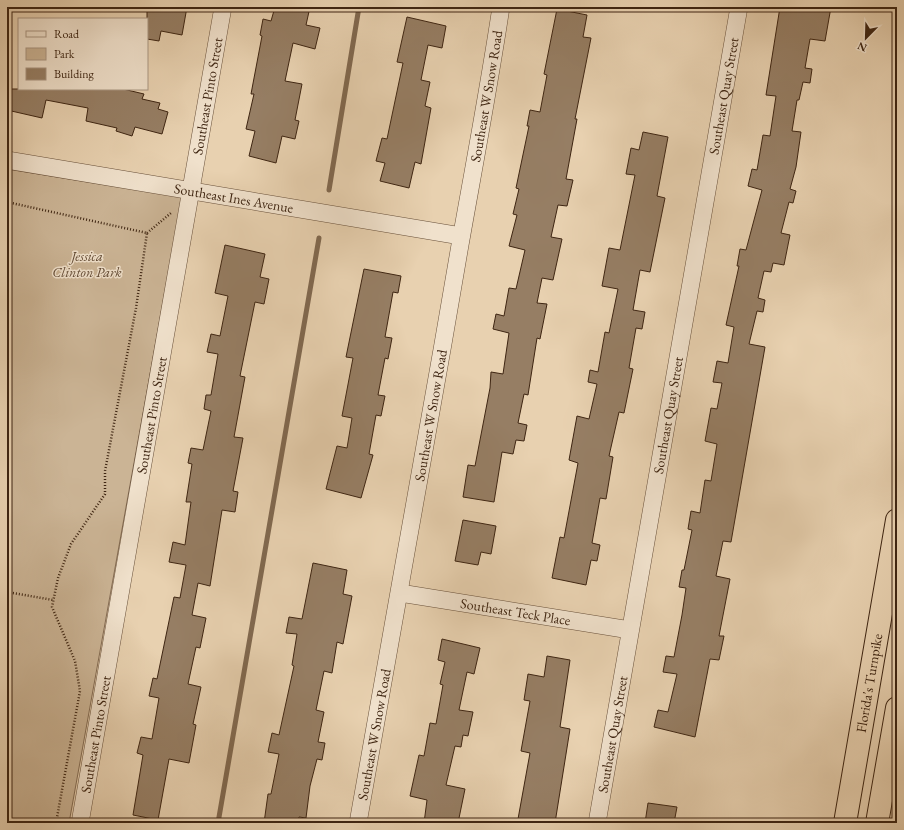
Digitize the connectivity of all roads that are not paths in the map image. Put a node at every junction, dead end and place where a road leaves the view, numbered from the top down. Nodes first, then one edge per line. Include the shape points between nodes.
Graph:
1 (223, 7) edge
2 (501, 7) edge
3 (739, 7) edge
4 (7, 160) edge
5 (191, 190) junction
6 (462, 236) junction
7 (897, 520) edge
8 (400, 593) junction
9 (630, 630) junction
10 (897, 708) edge
11 (80, 823) edge
12 (358, 823) edge
13 (597, 823) edge
14 (844, 823) edge
15 (877, 823) edge

1 - 5 street, Southeast Pinto Street
2 - 6 street, Southeast W Snow Road via 488,96
3 - 9 street, Southeast Quay Street
4 - 5 street, Southeast Ines Avenue
5 - 6 street, Southeast Ines Avenue
5 - 11 street, Southeast Pinto Street
6 - 8 street, Southeast W Snow Road
7 - 14 highway, Florida's Turnpike
8 - 9 street, Southeast Teck Place
8 - 12 street, Southeast W Snow Road
9 - 13 street, Southeast Quay Street
10 - 15 highway

